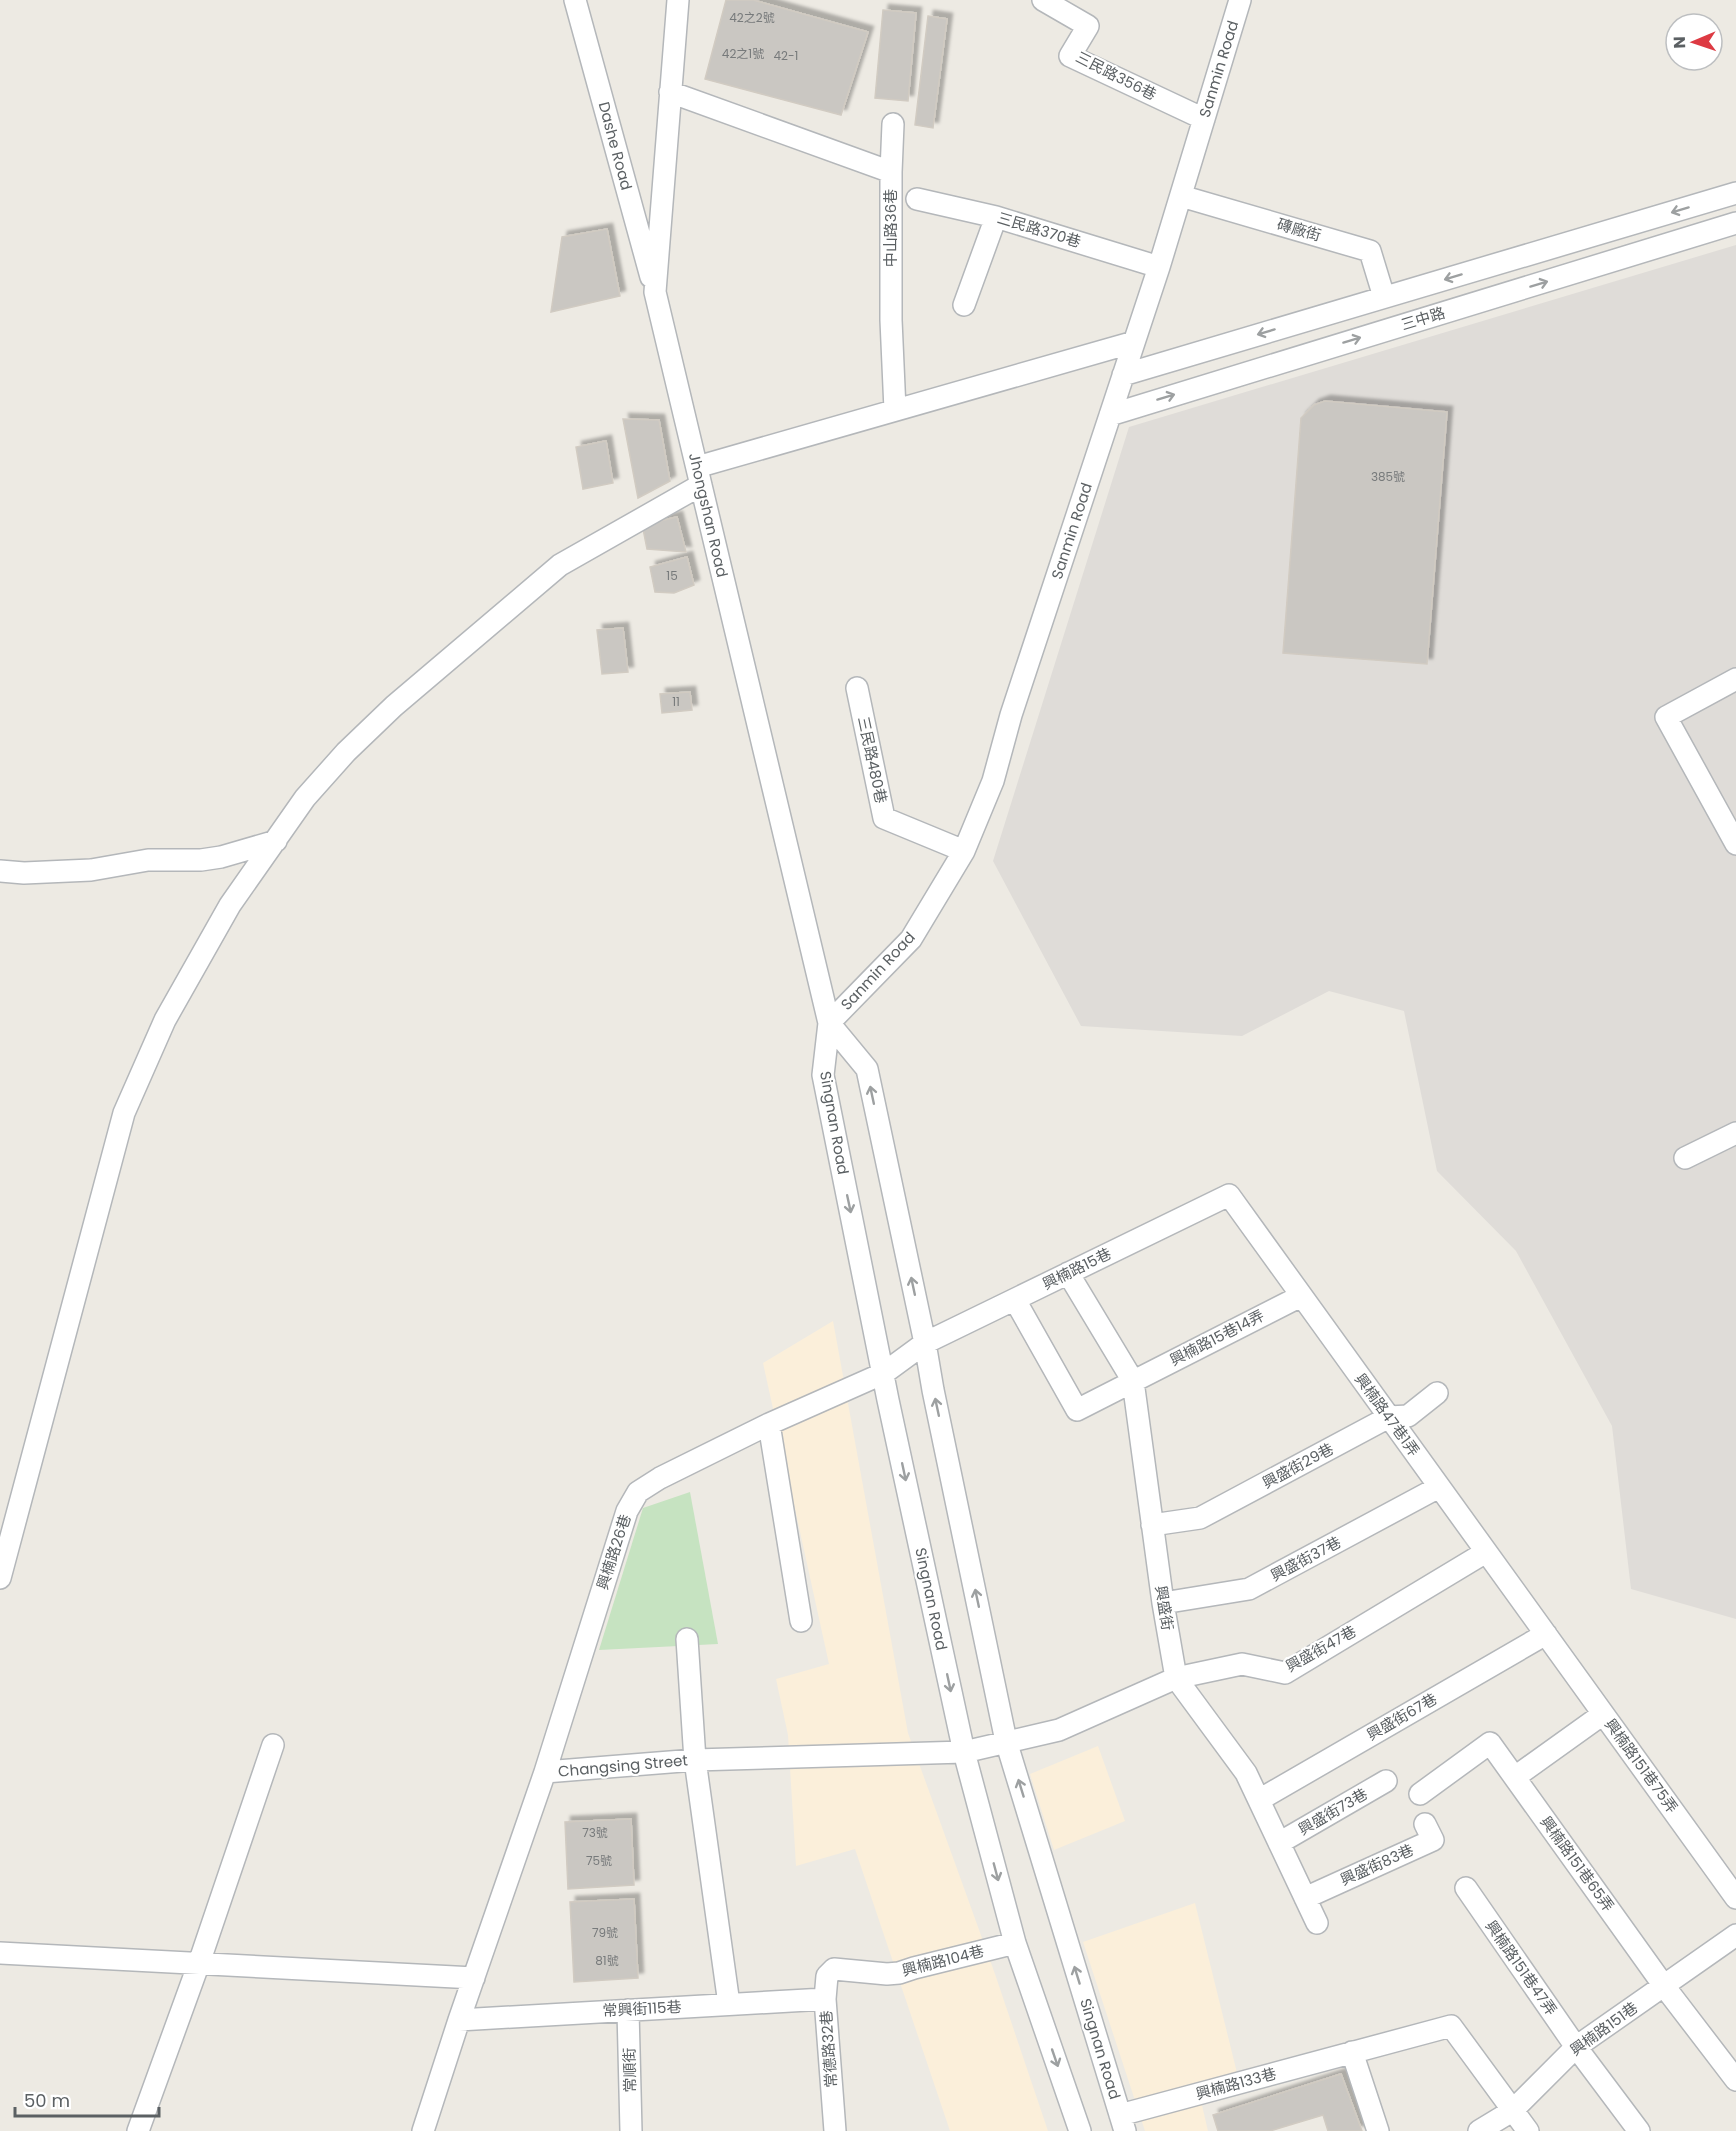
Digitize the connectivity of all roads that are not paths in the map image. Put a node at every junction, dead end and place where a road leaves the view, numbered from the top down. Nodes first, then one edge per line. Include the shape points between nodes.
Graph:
1 (575, 0) edge
2 (678, 0) edge
3 (1043, 0) edge
4 (1240, 0) edge
5 (670, 92) junction
6 (1204, 119) junction
7 (893, 124) dead end
8 (891, 172) junction
9 (1736, 193) edge
10 (1181, 196) junction
11 (917, 199) dead end
12 (996, 217) junction
13 (1736, 223) edge
14 (1159, 267) junction
15 (655, 292) junction
16 (1384, 297) junction
17 (964, 305) dead end
18 (1134, 342) junction
19 (1123, 375) junction
20 (895, 410) junction
21 (1110, 415) junction
22 (699, 476) junction
23 (1736, 679) edge
24 (857, 688) dead end
25 (276, 841) junction
26 (1736, 844) edge
27 (964, 851) junction
28 (0, 871) edge
29 (829, 1023) junction
30 (1736, 1133) edge
31 (1684, 1158) dead end
32 (1228, 1195) joint
33 (1068, 1273) junction
34 (1301, 1296) junction
35 (1015, 1300) junction
36 (925, 1343) junction
37 (884, 1373) junction
38 (1133, 1381) junction
39 (1437, 1393) dead end
40 (1389, 1417) junction
41 (769, 1424) junction
42 (1439, 1487) junction
43 (8, 1516) edge
44 (1152, 1524) junction
45 (1486, 1552) junction
46 (0, 1578) edge
47 (1163, 1603) junction
48 (801, 1621) dead end
49 (1546, 1634) junction
50 (687, 1639) dead end
51 (1176, 1678) junction
52 (1603, 1714) junction
53 (1006, 1741) junction
54 (273, 1745) dead end
55 (964, 1752) junction
56 (695, 1760) junction
57 (545, 1772) junction
58 (1515, 1777) junction
59 (1386, 1780) dead end
60 (1420, 1794) dead end
61 (1258, 1800) junction
62 (1425, 1824) dead end
63 (1279, 1843) junction
64 (1466, 1888) dead end
65 (1305, 1898) junction
66 (1736, 1898) edge
67 (1317, 1923) dead end
68 (1736, 1935) edge
69 (1015, 1943) junction
70 (0, 1953) edge
71 (199, 1962) junction
72 (834, 1969) joint
73 (474, 1978) junction
74 (1664, 1986) junction
75 (825, 1999) junction
76 (729, 2004) junction
77 (628, 2010) junction
78 (459, 2020) junction
79 (1576, 2047) junction
80 (1352, 2052) junction
81 (1736, 2080) edge
82 (1512, 2111) junction
83 (1122, 2123) edge
84 (138, 2131) edge
85 (423, 2131) edge
86 (631, 2131) edge
87 (835, 2131) edge
88 (1080, 2131) edge
89 (1378, 2131) edge
90 (1479, 2131) edge
91 (1528, 2131) edge
92 (1639, 2131) edge

1 - 15 street, Dashe Road
2 - 5 street, Jhongshan Road
3 - 6 street, 三民路356巷 via 1088,26 1070,56
4 - 6 street, Sanmin Road
5 - 8 street, 中山路36巷
5 - 15 street, Jhongshan Road
6 - 10 street, Sanmin Road
7 - 8 street
8 - 20 street, 中山路36巷
9 -> 16 street
10 - 14 street, Sanmin Road
10 - 16 street, 磚廠街 via 1370,251
11 - 12 street, 三民路370巷
12 - 14 street, 三民路370巷
12 - 17 street
21 -> 13 street, 三中路
14 - 18 street, Sanmin Road
15 - 22 street, Jhongshan Road
16 -> 19 street
18 - 19 street, Sanmin Road
18 - 20 street
19 - 21 street, Sanmin Road
20 - 22 street
21 - 27 street, Sanmin Road via 993,781
22 - 25 street via 560,565 450,657 346,752 305,798
22 - 29 street, Jhongshan Road
23 - 26 street via 1666,717
24 - 27 street, 三民路480巷 via 884,818
25 - 28 street via 201,860 148,860 81,870
25 - 43 street via 230,904 165,1020 124,1113
27 - 29 street, Sanmin Road via 911,939
36 -> 29 street, Singnan Road via 867,1069
29 -> 37 street, Singnan Road via 823,1075
30 - 31 street
32 - 33 street, 興楠路15巷
32 - 34 street, 興楠路47巷1弄
33 - 35 street, 興楠路15巷
33 - 38 street, 興盛街
34 - 38 street, 興楠路15巷14弄
34 - 40 street, 興楠路47巷1弄
35 - 36 street, 興楠路15巷
35 - 38 street, 興楠路15巷14弄 via 1077,1410
36 - 37 street, 興楠路15巷
53 -> 36 street, Singnan Road
37 - 41 street, 興楠路26巷
37 -> 55 street, Singnan Road
38 - 44 street, 興盛街
39 - 40 street, 興盛街29巷 via 1408,1416
40 - 42 street, 興楠路47巷1弄
40 - 44 street, 興盛街29巷 via 1200,1518
41 - 48 street
41 - 57 street, 興楠路26巷 via 638,1492 627,1511
42 - 45 street, 興楠路47巷1弄
42 - 47 street, 興盛街37巷 via 1249,1589
43 - 46 street
44 - 47 street, 興盛街
45 - 49 street, 興楠路47巷1弄
45 - 51 street, 興盛街47巷 via 1285,1673 1242,1664
47 - 51 street, 興盛街
49 - 52 street, 興楠路151巷75弄
49 - 61 street, 興盛街67巷
50 - 56 street
51 - 53 street, 興盛街47巷 via 1059,1730
51 - 61 street, 興盛街 via 1246,1773
52 - 58 street
52 - 66 street, 興楠路151巷75弄
53 - 55 street, Changsing Street
83 -> 53 street, Singnan Road
54 - 71 street
55 - 56 street, Changsing Street
55 -> 69 street, Singnan Road
56 - 57 street, Changsing Street
56 - 76 street
57 - 73 street, Changsing Street
58 - 60 street, 興楠路151巷65弄 via 1490,1743
58 - 74 street, 興楠路151巷65弄
59 - 63 street, 興盛街73巷
61 - 63 street, 興盛街
62 - 65 street, 興盛街83巷 via 1433,1840
63 - 65 street, 興盛街
64 - 79 street, 興楠路151巷47弄
65 - 67 street, 興盛街
68 - 74 street, 興楠路151巷
69 - 72 street, 興楠路104巷 via 899,1973
69 -> 88 street, Singnan Road
70 - 71 street
71 - 73 street
71 - 84 street
72 - 75 street, 常德路32巷 via 827,1976
73 - 78 street, Changsing Street
74 - 79 street, 興楠路151巷
74 - 81 street, 興楠路151巷65弄
75 - 76 street, 常興街115巷
75 - 87 street, 常德路32巷
76 - 77 street, 常興街115巷
77 - 78 street, 常興街115巷
77 - 86 street, 常順街
78 - 85 street, Changsing Street
79 - 82 street, 興楠路151巷
79 - 92 street, 興楠路151巷47弄
80 - 82 street, 興楠路133巷 via 1451,2026
80 - 83 street, 興楠路133巷
80 - 89 street
82 - 90 street, 興楠路151巷
82 - 91 street

